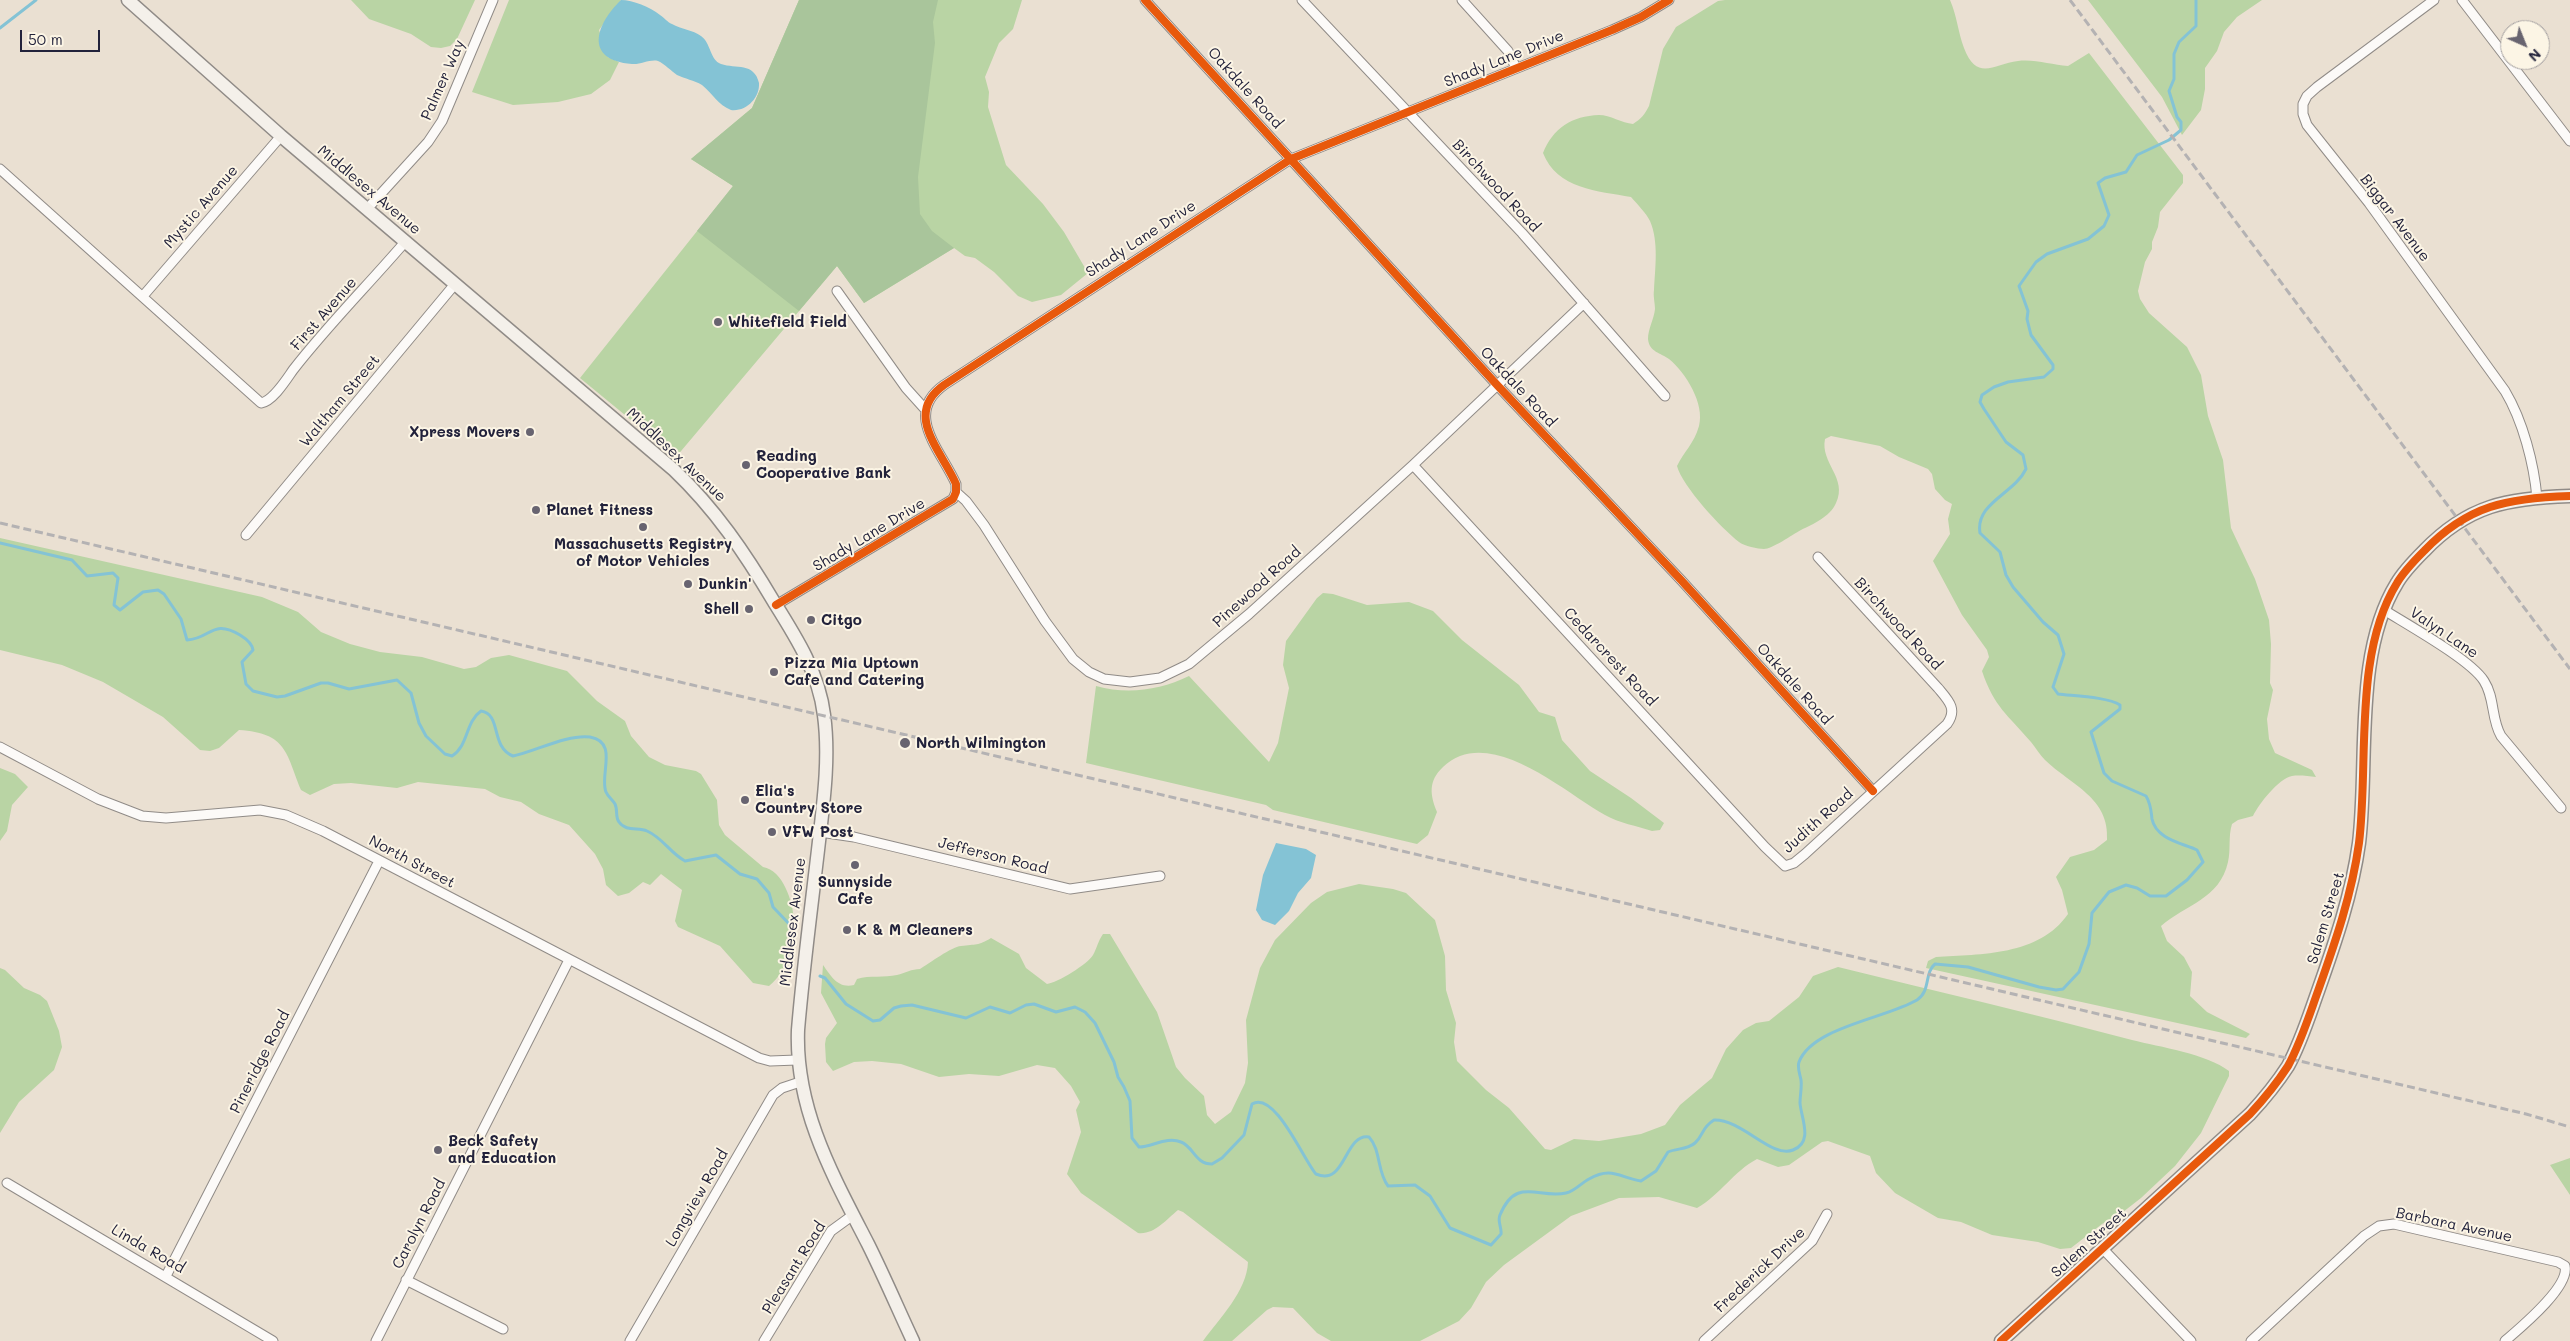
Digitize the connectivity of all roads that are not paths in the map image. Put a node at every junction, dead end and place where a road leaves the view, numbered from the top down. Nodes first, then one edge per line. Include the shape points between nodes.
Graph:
1 (128, 0) edge
2 (493, 0) edge
3 (1145, 0) edge
4 (1302, 0) edge
5 (1462, 0) edge
6 (1669, 0) edge
7 (2434, 0) edge
8 (2462, 0) edge
9 (1516, 68) junction
10 (1408, 112) junction
11 (281, 136) junction
12 (2570, 141) edge
13 (1291, 159) junction
14 (0, 169) edge
15 (367, 210) junction
16 (406, 242) junction
17 (456, 284) junction
18 (837, 291) dead end
19 (143, 296) junction
20 (1584, 303) junction
21 (1498, 386) junction
22 (1665, 396) dead end
23 (924, 408) junction
24 (1413, 465) junction
25 (956, 492) junction
26 (2570, 496) edge
27 (2537, 498) junction
28 (246, 535) dead end
29 (1818, 557) dead end
30 (776, 605) junction
31 (2384, 610) junction
32 (1952, 712) joint
33 (0, 747) edge
34 (1873, 791) junction
35 (2561, 808) dead end
36 (820, 832) junction
37 (379, 861) junction
38 (1787, 866) joint
39 (1160, 876) dead end
40 (570, 960) junction
41 (797, 1060) junction
42 (800, 1082) junction
43 (7, 1183) dead end
44 (1827, 1214) dead end
45 (853, 1215) junction
46 (2103, 1249) junction
47 (166, 1276) junction
48 (406, 1280) junction
49 (503, 1330) dead end
50 (273, 1341) edge
51 (376, 1341) edge
52 (630, 1341) edge
53 (764, 1341) edge
54 (913, 1341) edge
55 (1704, 1341) edge
56 (2001, 1341) edge
57 (2191, 1341) edge
58 (2251, 1341) edge
59 (2506, 1341) edge

1 - 11 main road, Middlesex Avenue
2 - 15 street, Palmer Way via 442,121 428,142
3 - 13 street, Oakdale Road
4 - 10 street, Birchwood Road
5 - 9 street via 1508,51
6 - 9 street, Shady Lane Drive via 1628,23
7 - 27 street, Biggar Avenue via 2316,87 2304,100 2302,114 2317,139 2369,203 2505,391 2516,413
8 - 12 street
9 - 10 street, Shady Lane Drive
10 - 13 street, Shady Lane Drive
10 - 20 street, Birchwood Road
11 - 15 main road, Middlesex Avenue
11 - 19 street, Mystic Avenue
13 - 21 street, Oakdale Road
13 - 23 street, Shady Lane Drive via 944,385 932,394
14 - 19 street
15 - 16 main road, Middlesex Avenue
16 - 17 main road, Middlesex Avenue
16 - 19 street, First Avenue via 263,403 258,402
17 - 28 street, Waltham Street
17 - 30 main road, Middlesex Avenue via 693,488 730,532
18 - 23 street via 906,388
20 - 21 street, Pinewood Road
20 - 22 street, Birchwood Road
21 - 24 street, Pinewood Road
21 - 34 street, Oakdale Road
23 - 25 street via 926,425 956,484
24 - 25 street, Pinewood Road via 1201,655 1171,674 1130,682 1096,676 1073,659 984,525
24 - 38 street, Cedarcrest Road via 1765,847
25 - 30 street, Shady Lane Drive via 946,504
26 - 27 main road, Salem Street
27 - 31 main road, Salem Street via 2487,508 2459,521 2404,572
29 - 32 street, Birchwood Road via 1951,703
30 - 36 main road, Middlesex Avenue via 802,650 818,686 822,705 826,766
31 - 35 street, Valyn Lane via 2479,674 2491,696 2501,736
31 - 46 main road, Salem Street via 2368,677 2363,804 2353,880 2297,1047 2282,1075 2250,1114
32 - 34 street, Judith Road via 1947,724
33 - 37 street, North Street via 129,812 166,818 260,810 272,812 311,825
34 - 38 street, Judith Road via 1805,854
36 - 39 street, Jefferson Road via 854,836 1070,889
36 - 41 main road, Middlesex Avenue
37 - 40 street, North Street
37 - 47 street, Pineridge Road
40 - 41 street, North Street via 759,1058
40 - 48 street, Carolyn Road
41 - 42 main road, Middlesex Avenue
42 - 45 main road, Middlesex Avenue via 819,1145
42 - 52 street, Longview Road via 782,1088 773,1096
43 - 47 street, Linda Road
44 - 55 street, Frederick Drive via 1812,1241
45 - 53 street, Pleasant Road via 830,1231
45 - 54 main road, Middlesex Avenue
46 - 56 main road, Salem Street
46 - 57 street
47 - 50 street, Linda Road
48 - 49 street
48 - 51 street, Carolyn Road
58 - 59 street, Barbara Avenue via 2364,1236 2387,1224 2400,1224 2565,1266 2567,1274 2558,1293

